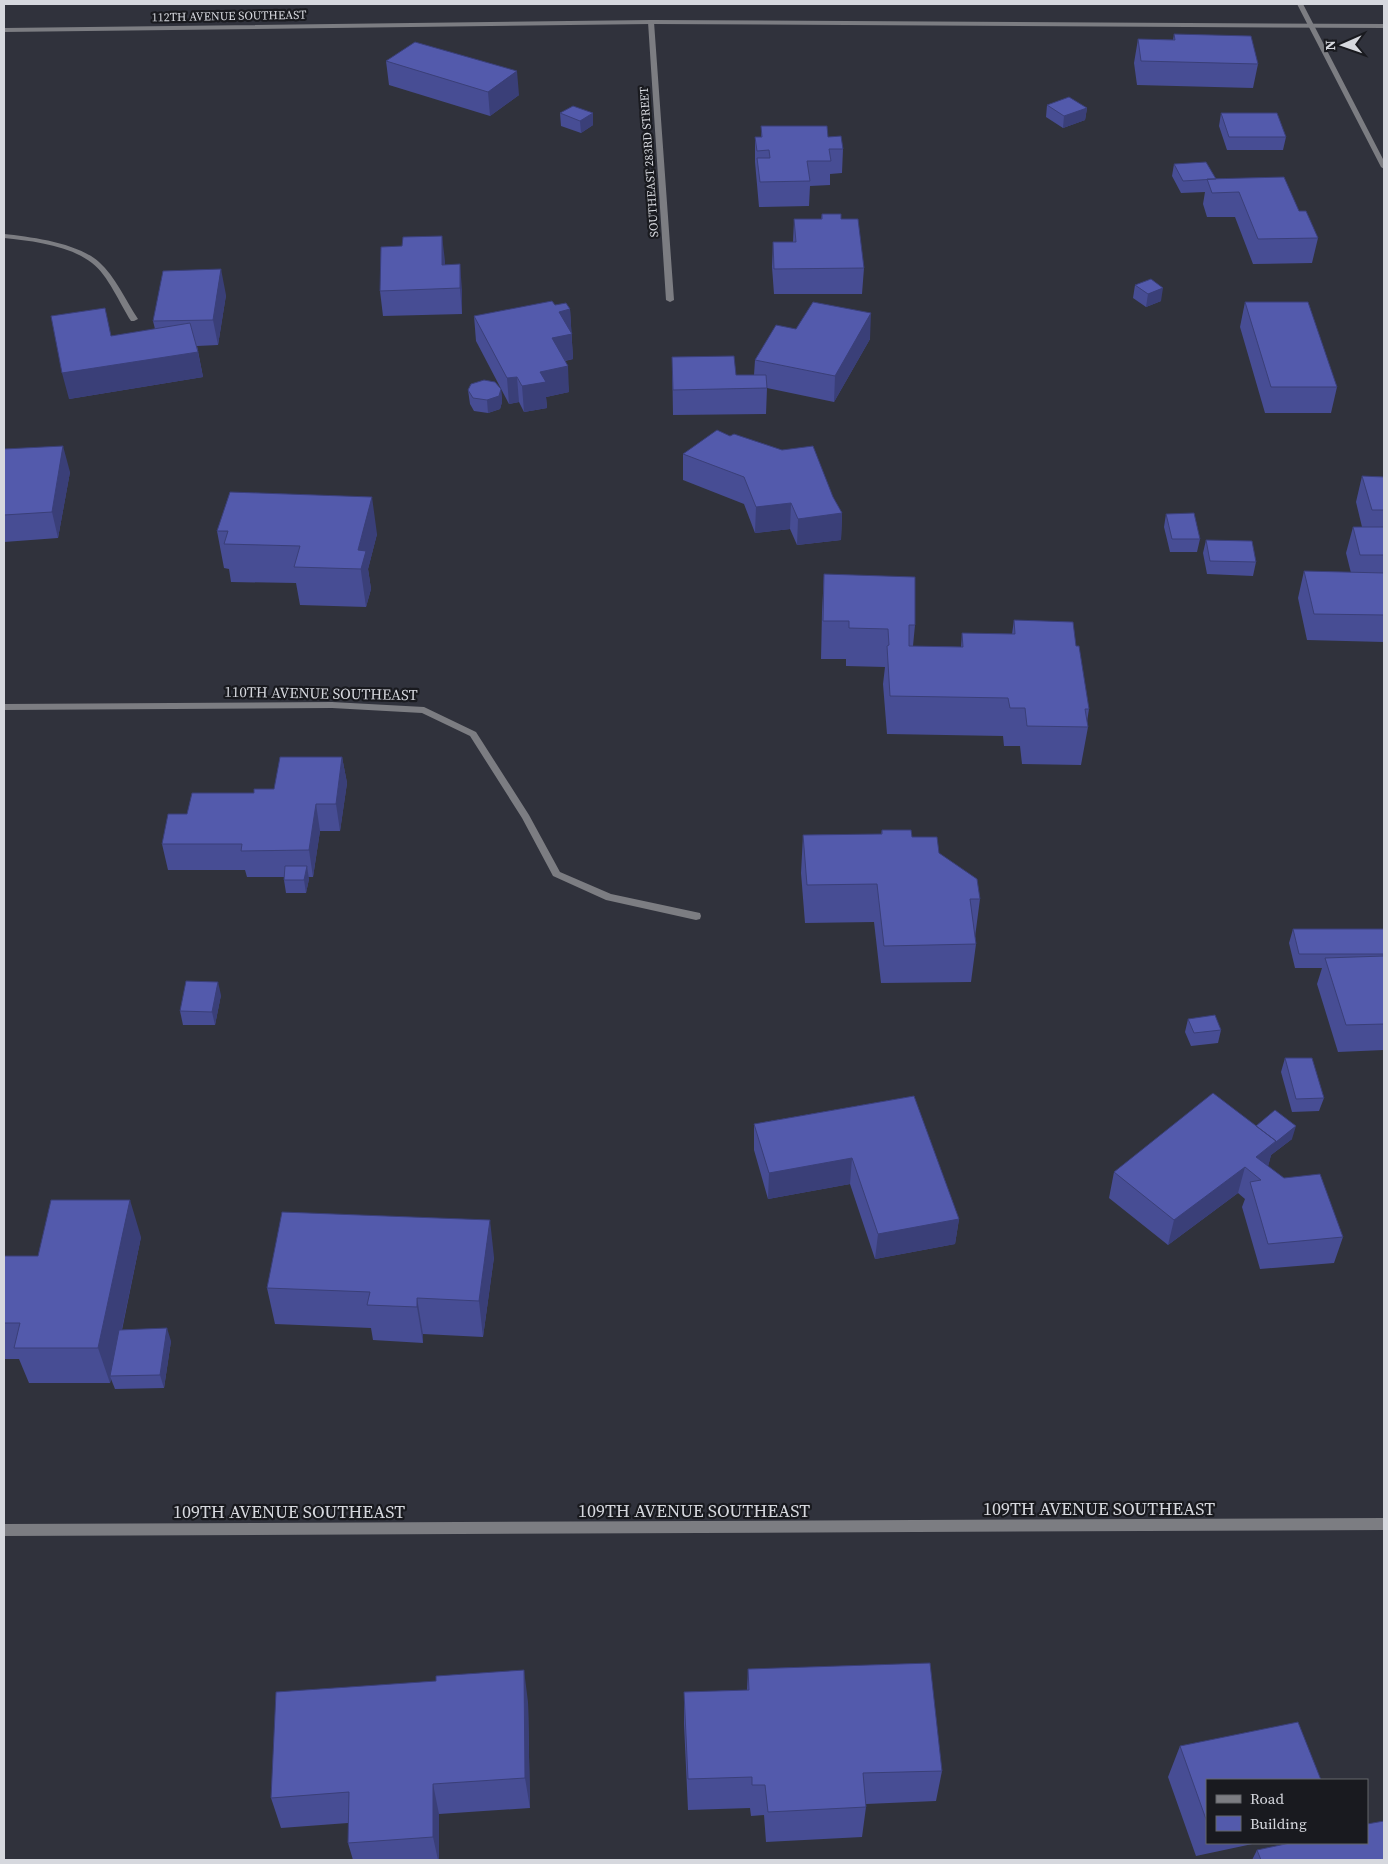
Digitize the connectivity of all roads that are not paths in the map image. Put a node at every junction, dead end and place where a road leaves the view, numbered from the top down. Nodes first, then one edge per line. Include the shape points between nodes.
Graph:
1 (1300, 4) edge
2 (651, 22) junction
3 (1310, 26) junction
4 (1384, 26) edge
5 (4, 30) edge
6 (1384, 167) edge
7 (4, 236) edge
8 (670, 300) dead end
9 (134, 319) dead end
10 (4, 707) edge
11 (696, 916) dead end
12 (1384, 1524) edge
13 (4, 1530) edge

1 - 3 street
2 - 3 street, 112TH AVENUE SOUTHEAST
2 - 5 street, 112TH AVENUE SOUTHEAST
2 - 8 street, SOUTHEAST 283RD STREET
3 - 4 street, 112TH AVENUE SOUTHEAST
3 - 6 street
7 - 9 street via 23,237 75,252 96,263
10 - 11 street, 110TH AVENUE SOUTHEAST via 332,705 424,710 474,734 526,817 556,874 609,897
12 - 13 street, 109TH AVENUE SOUTHEAST

